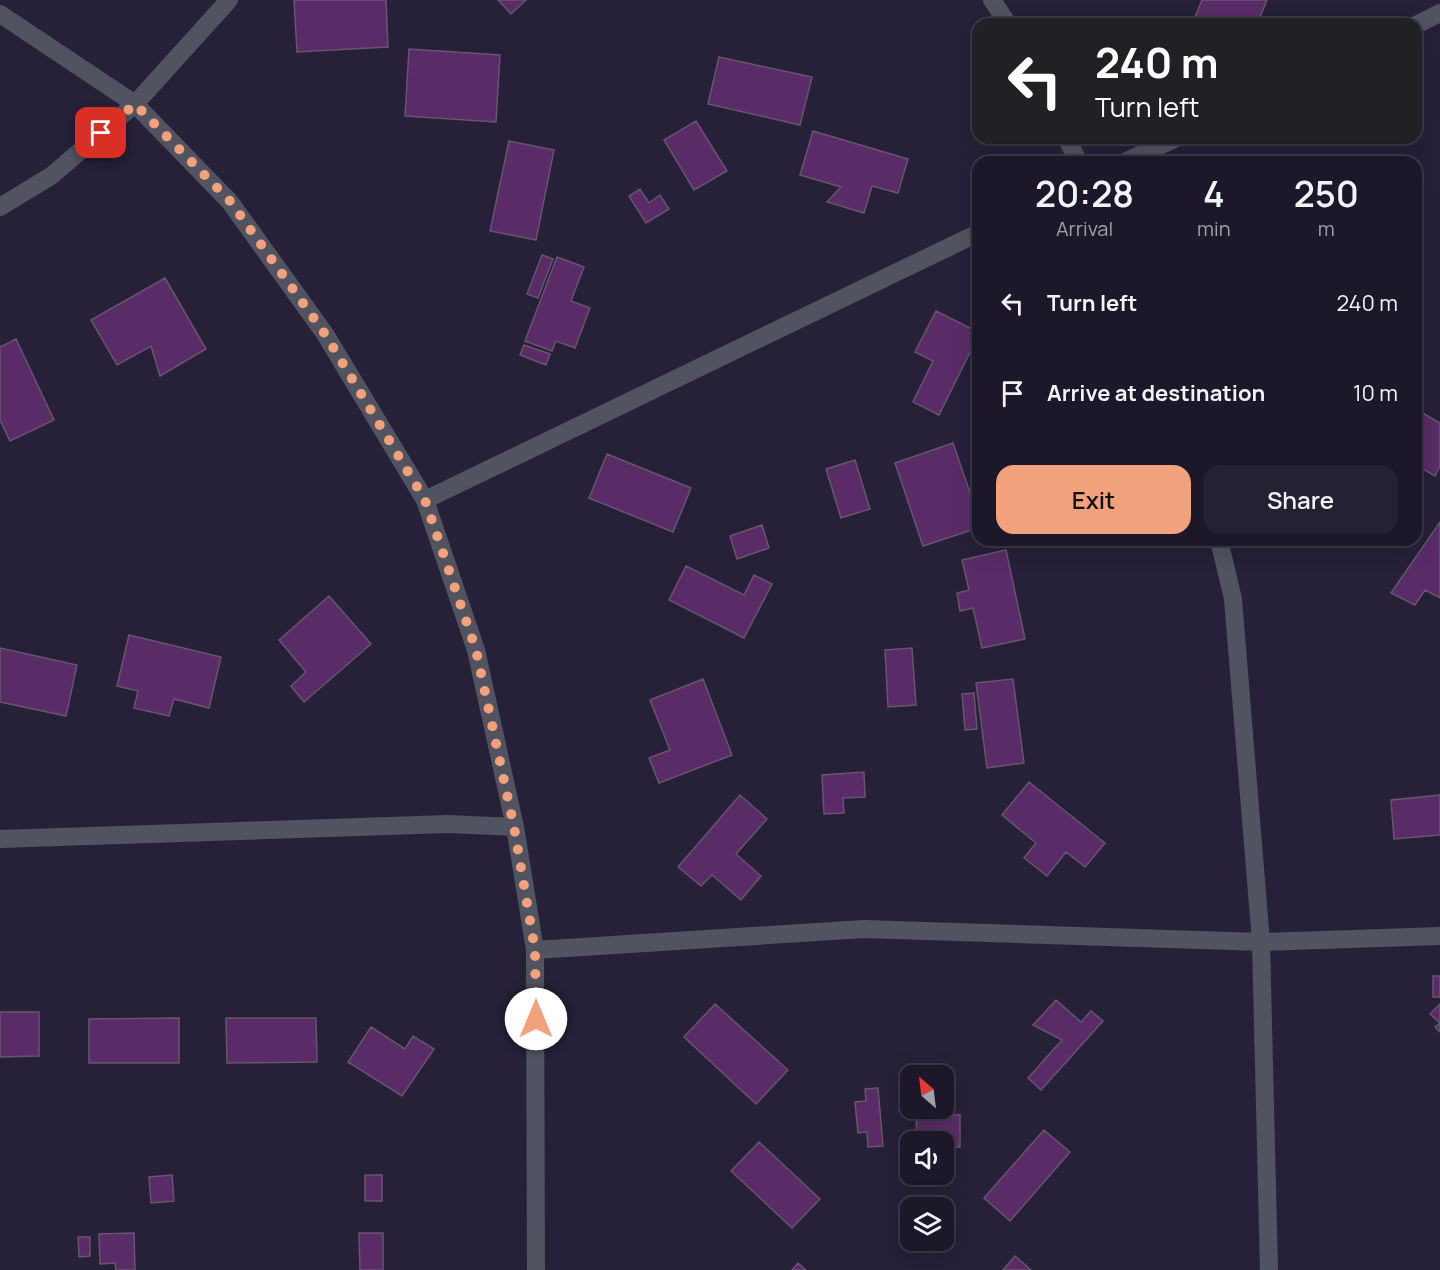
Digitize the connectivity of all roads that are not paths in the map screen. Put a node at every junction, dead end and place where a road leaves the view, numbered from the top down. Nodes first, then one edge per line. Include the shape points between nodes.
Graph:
1 (230, 0) edge
2 (992, 0) edge
3 (1440, 13) edge
4 (0, 14) edge
5 (1004, 18) edge
6 (1422, 22) edge
7 (135, 104) junction
8 (1163, 144) edge
9 (1138, 156) edge
10 (0, 207) edge
11 (972, 236) edge
12 (425, 500) junction
13 (1220, 546) edge
14 (514, 827) junction
15 (0, 839) edge
16 (1440, 936) edge
17 (1261, 942) junction
18 (535, 950) junction
19 (536, 1270) edge
20 (1269, 1270) edge

1 - 7 street
2 - 5 street
3 - 6 street
4 - 7 street
7 - 10 street via 51,176
7 - 12 street via 230,201 325,334
8 - 9 street
11 - 12 street
12 - 14 street via 476,650
13 - 17 street via 1233,599
14 - 15 street via 448,824
14 - 18 street
16 - 17 street
17 - 18 street via 864,929
17 - 20 street
18 - 19 street

